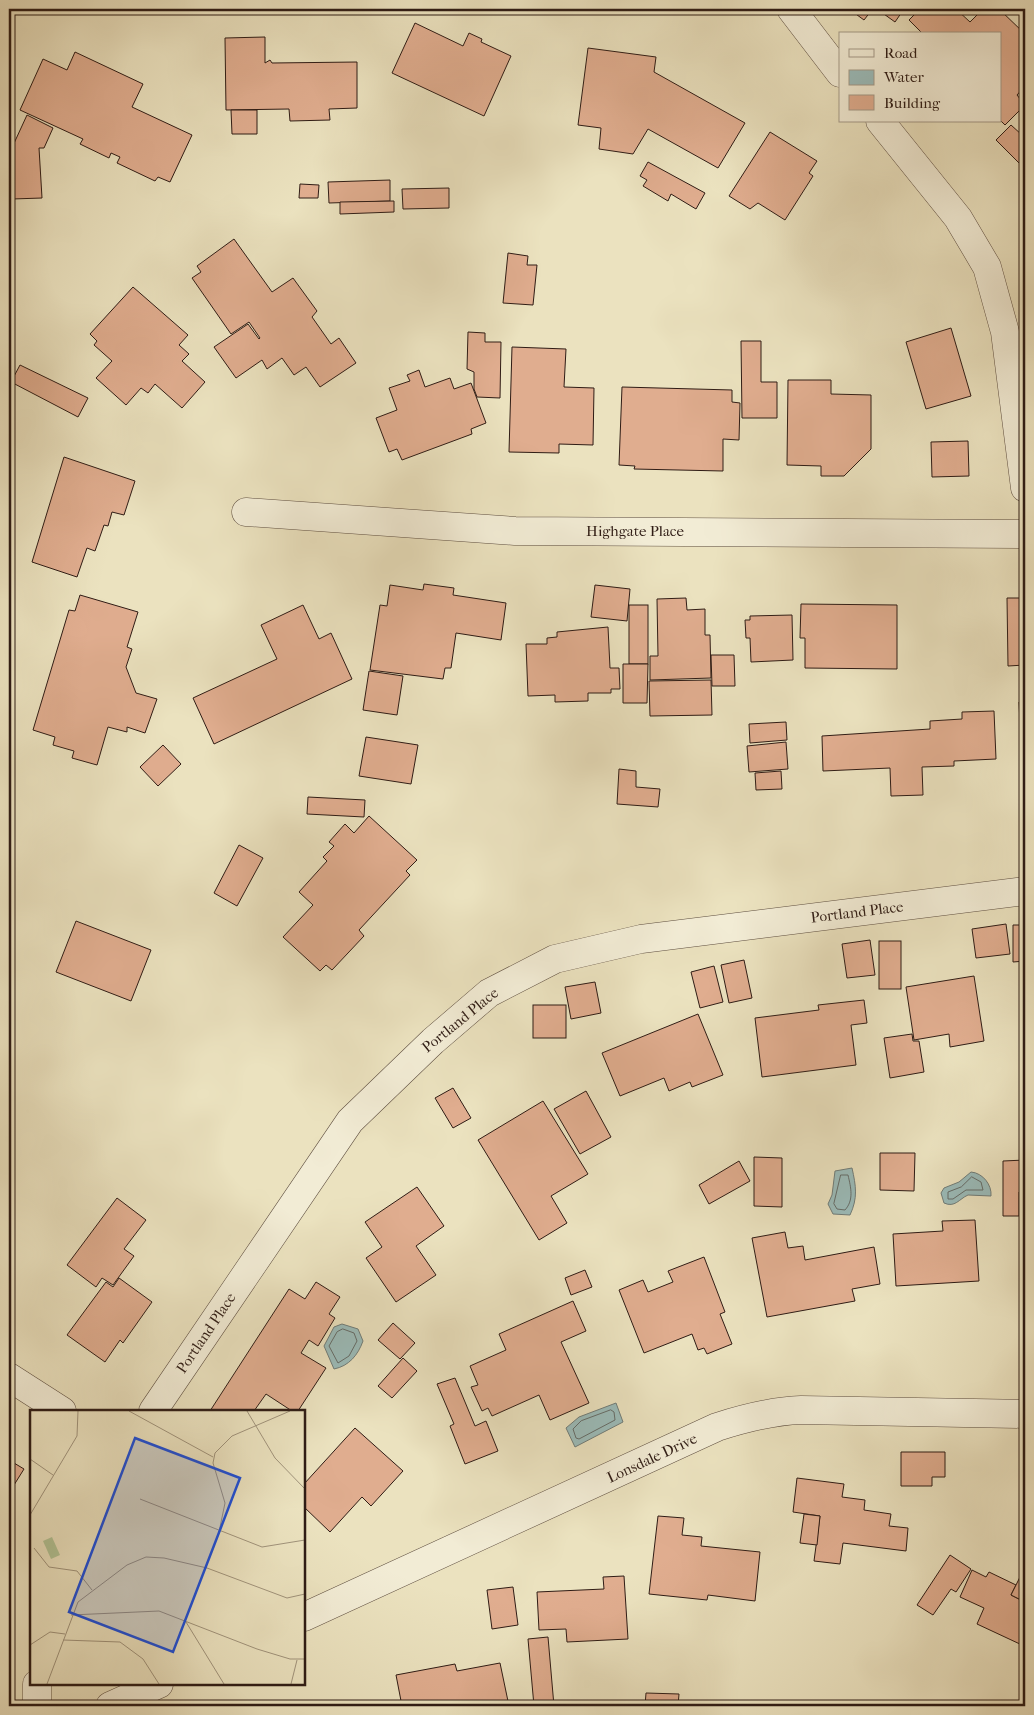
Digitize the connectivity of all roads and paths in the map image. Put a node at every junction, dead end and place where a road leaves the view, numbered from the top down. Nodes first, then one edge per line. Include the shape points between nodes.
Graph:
1 (791, 9) edge
2 (839, 72) edge
3 (881, 122) edge
4 (1025, 488) edge
5 (246, 512) dead end
6 (1025, 534) edge
7 (1025, 891) edge
8 (9, 1378) edge
9 (60, 1410) edge
10 (154, 1410) edge
11 (1025, 1414) edge
12 (305, 1617) edge
13 (37, 1685) edge
14 (157, 1685) edge
15 (37, 1706) edge
16 (110, 1706) edge

1 - 2 street
3 - 4 street via 958,218 987,268 1005,332
5 - 6 street, Highgate Place via 515,531
7 - 10 street, Portland Place via 641,939 554,959 489,993 433,1041 350,1121
8 - 9 street
11 - 12 street, Lonsdale Drive via 802,1410 746,1418 718,1427
13 - 15 street
14 - 16 street

